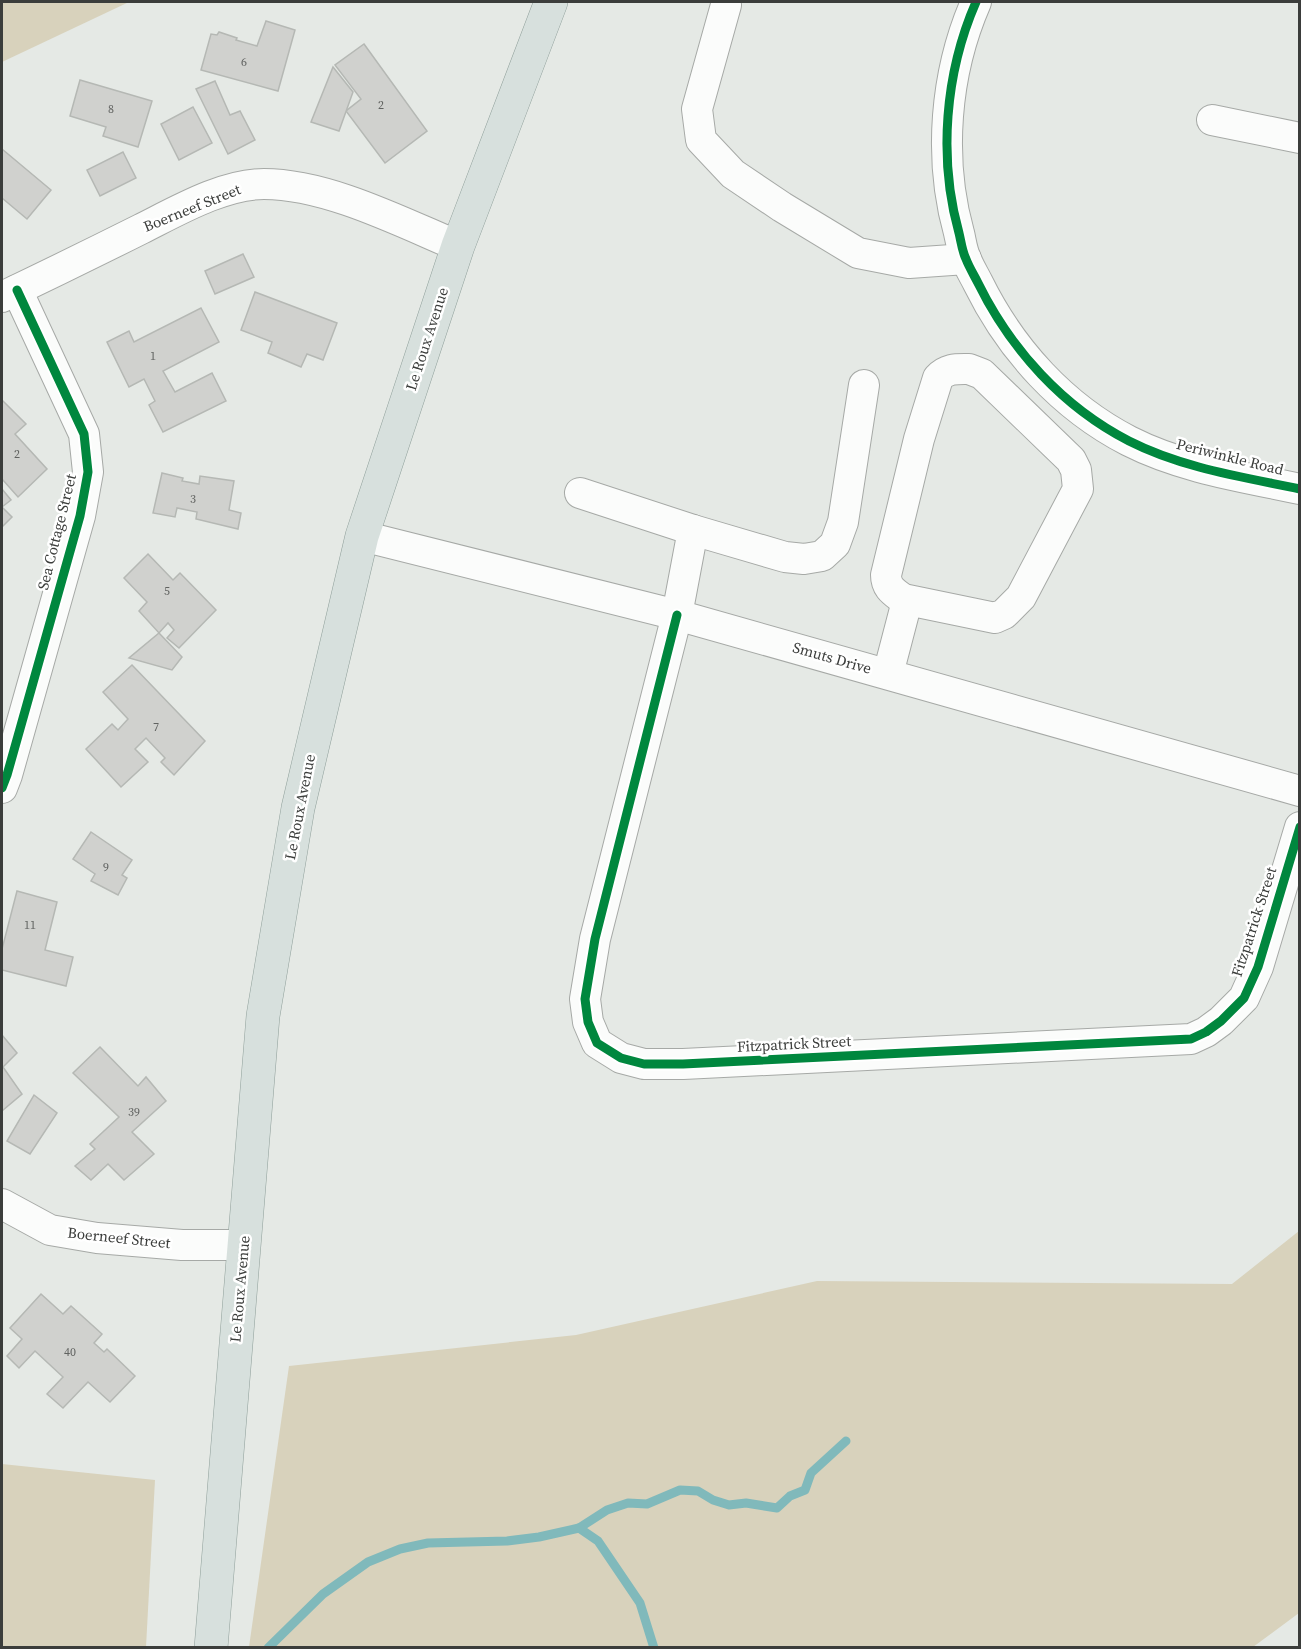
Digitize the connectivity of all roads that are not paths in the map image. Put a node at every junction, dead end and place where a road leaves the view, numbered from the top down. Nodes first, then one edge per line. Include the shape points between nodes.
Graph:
1 (551, 2) edge
2 (976, 2) edge
3 (726, 5) dead end
4 (1212, 120) dead end
5 (1299, 138) edge
6 (458, 246) junction
7 (966, 259) junction
8 (9, 293) edge
9 (864, 385) dead end
10 (1299, 489) edge
11 (580, 494) dead end
12 (693, 530) junction
13 (362, 536) junction
14 (903, 599) junction
15 (677, 615) junction
16 (888, 674) junction
17 (2, 788) edge
18 (1299, 791) edge
19 (1299, 827) edge
20 (2, 1204) edge
21 (244, 1245) junction
22 (211, 1647) edge

1 - 6 main road, Le Roux Avenue
2 - 7 street, Periwinkle Road via 960,49 946,150 954,215
3 - 7 street via 698,109 701,140 733,174 858,253 909,263
4 - 5 street
6 - 8 street, Boerneef Street via 360,206 302,188 265,184 236,187
6 - 13 main road, Le Roux Avenue
7 - 10 street, Periwinkle Road via 1013,343 1042,376 1100,425 1184,463
8 - 17 street, Sea Cottage Street via 84,434 88,472 80,516
9 - 12 street via 843,522 829,551 814,558 784,557
11 - 12 street
12 - 15 street, Fitzpatrick Street
13 - 15 street, Smuts Drive
13 - 21 main road, Le Roux Avenue via 298,808 263,1016
14 - 14 street via 886,583 886,576 919,439 938,378 950,369 969,369 982,375 1071,460 1078,489 1021,597 1004,614 985,617
14 - 16 street via 906,605
15 - 16 street, Smuts Drive
15 - 19 street, Fitzpatrick Street via 595,939 585,999 588,1022 597,1043 621,1058 644,1064 683,1064 1191,1039 1221,1021 1244,998 1258,967
16 - 18 street, Smuts Drive
20 - 21 street, Boerneef Street via 50,1230 97,1238
21 - 22 main road, Le Roux Avenue

